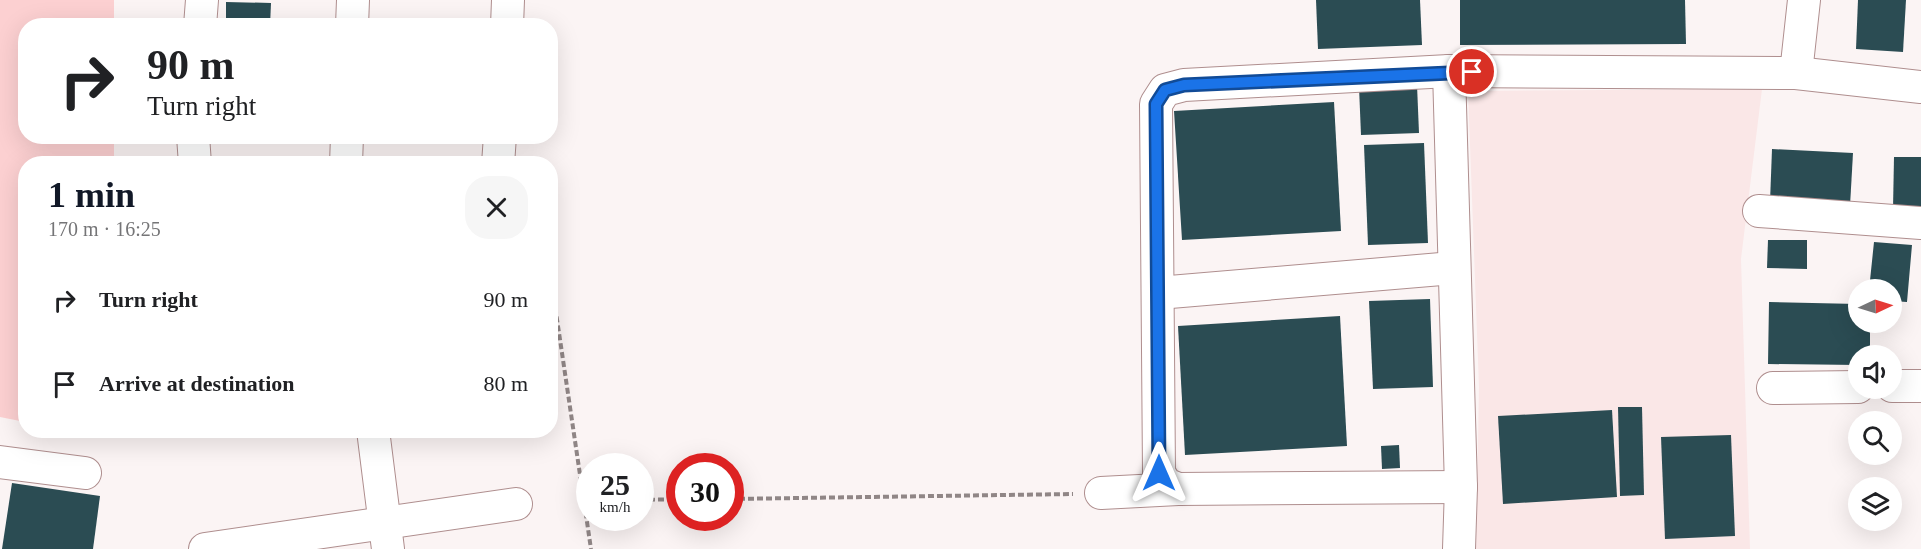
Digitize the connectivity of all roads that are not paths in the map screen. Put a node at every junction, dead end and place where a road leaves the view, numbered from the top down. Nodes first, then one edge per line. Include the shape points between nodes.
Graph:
1 (202, 0) edge
2 (353, 0) edge
3 (508, 0) edge
4 (1804, 0) edge
5 (201, 18) edge
6 (352, 18) edge
7 (507, 18) edge
8 (1449, 72) junction
9 (1796, 73) junction
10 (1921, 87) edge
11 (1759, 211) dead end
12 (1921, 223) edge
13 (1454, 268) junction
14 (1158, 293) junction
15 (1902, 386) edge
16 (1921, 386) edge
17 (1848, 387) edge
18 (1773, 388) dead end
19 (375, 438) edge
20 (0, 462) edge
21 (85, 473) dead end
22 (1461, 487) junction
23 (1178, 489) junction
24 (1101, 493) road end
25 (516, 504) dead end
26 (386, 536) edge
27 (205, 549) edge
28 (1459, 549) edge

1 - 5 street
2 - 6 street
3 - 7 street
4 - 9 street
8 - 9 street
8 - 13 street
8 - 14 street via 1184,85 1165,90 1156,104
9 - 10 street
11 - 12 street
13 - 14 street
13 - 22 street
14 - 23 street via 1159,473 1166,484
15 - 16 street
17 - 18 street
19 - 26 street
20 - 21 street
22 - 23 street
22 - 28 street
23 - 24 street
25 - 26 street
26 - 27 street

